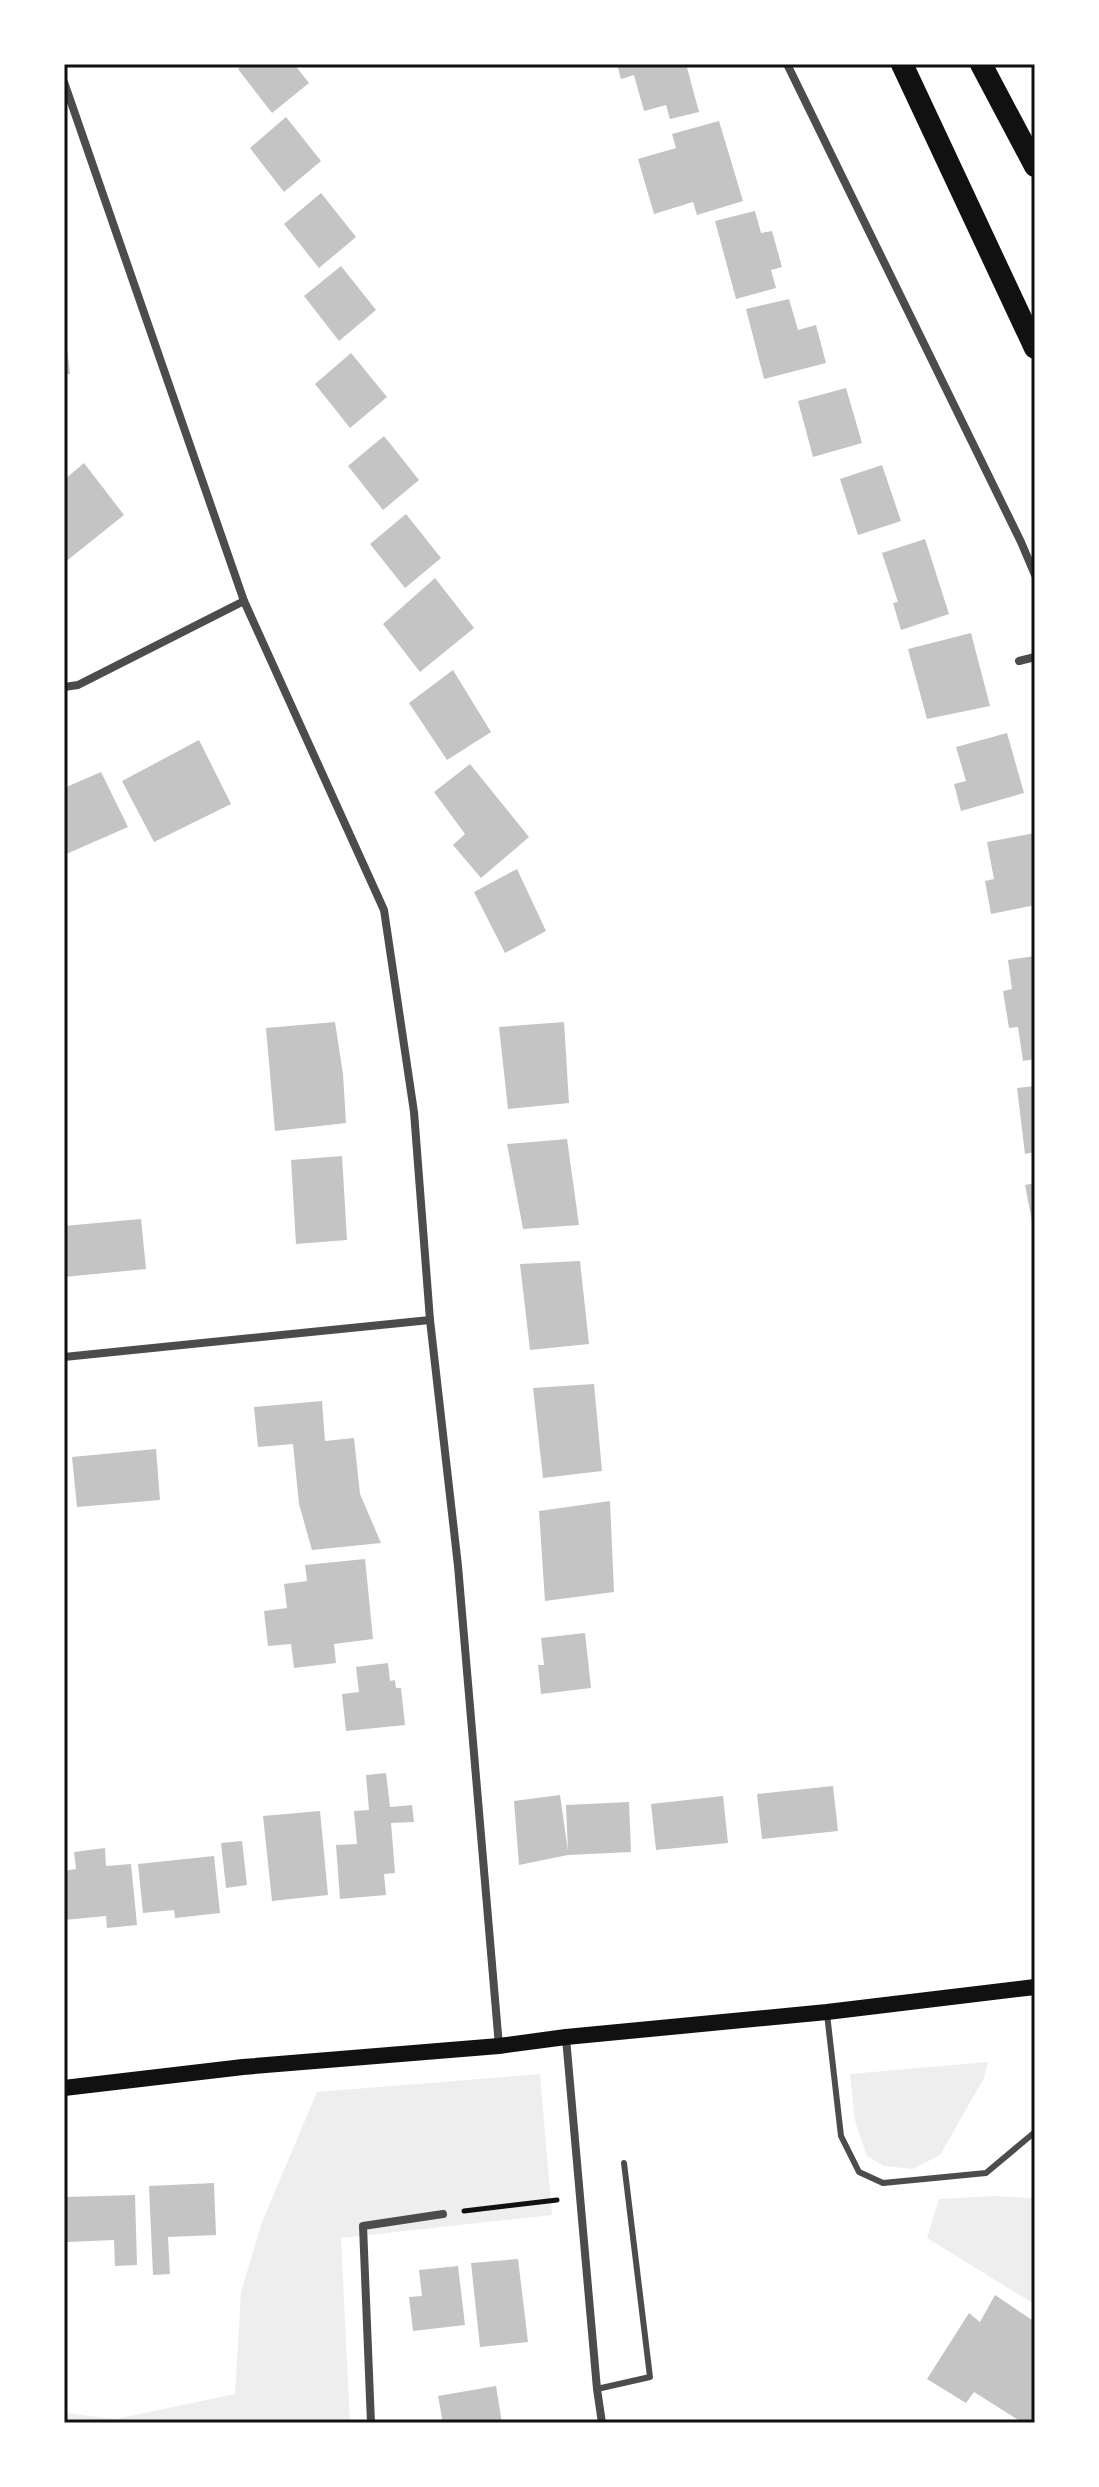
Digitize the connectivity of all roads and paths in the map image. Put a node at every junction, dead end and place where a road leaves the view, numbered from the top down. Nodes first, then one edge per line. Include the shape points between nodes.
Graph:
1 (787, 64) edge
2 (902, 64) edge
3 (981, 64) edge
4 (64, 82) edge
5 (1035, 166) edge
6 (1035, 348) edge
7 (1035, 575) edge
8 (244, 601) junction
9 (1035, 657) edge
10 (1019, 661) dead end
11 (64, 687) edge
12 (430, 1320) junction
13 (64, 1357) edge
14 (1035, 1987) edge
15 (827, 2012) junction
16 (566, 2037) junction
17 (499, 2046) junction
18 (64, 2088) edge
19 (1035, 2132) edge
20 (624, 2163) dead end
21 (580, 2197) junction
22 (443, 2214) joint
23 (597, 2389) junction
24 (371, 2423) edge
25 (602, 2423) edge

1 - 7 street
2 - 6 highway
3 - 5 highway
4 - 8 street
8 - 11 street via 78,685
8 - 12 street via 384,910 414,1112
9 - 10 street
12 - 13 street
12 - 17 street via 458,1566
14 - 15 main road
15 - 16 main road
15 - 19 lane via 841,2136 859,2172 883,2183 986,2173
16 - 17 main road
16 - 21 street
17 - 18 main road
20 - 23 lane via 650,2377
21 - 22 path
21 - 23 street
22 - 24 street via 363,2226
23 - 25 street

